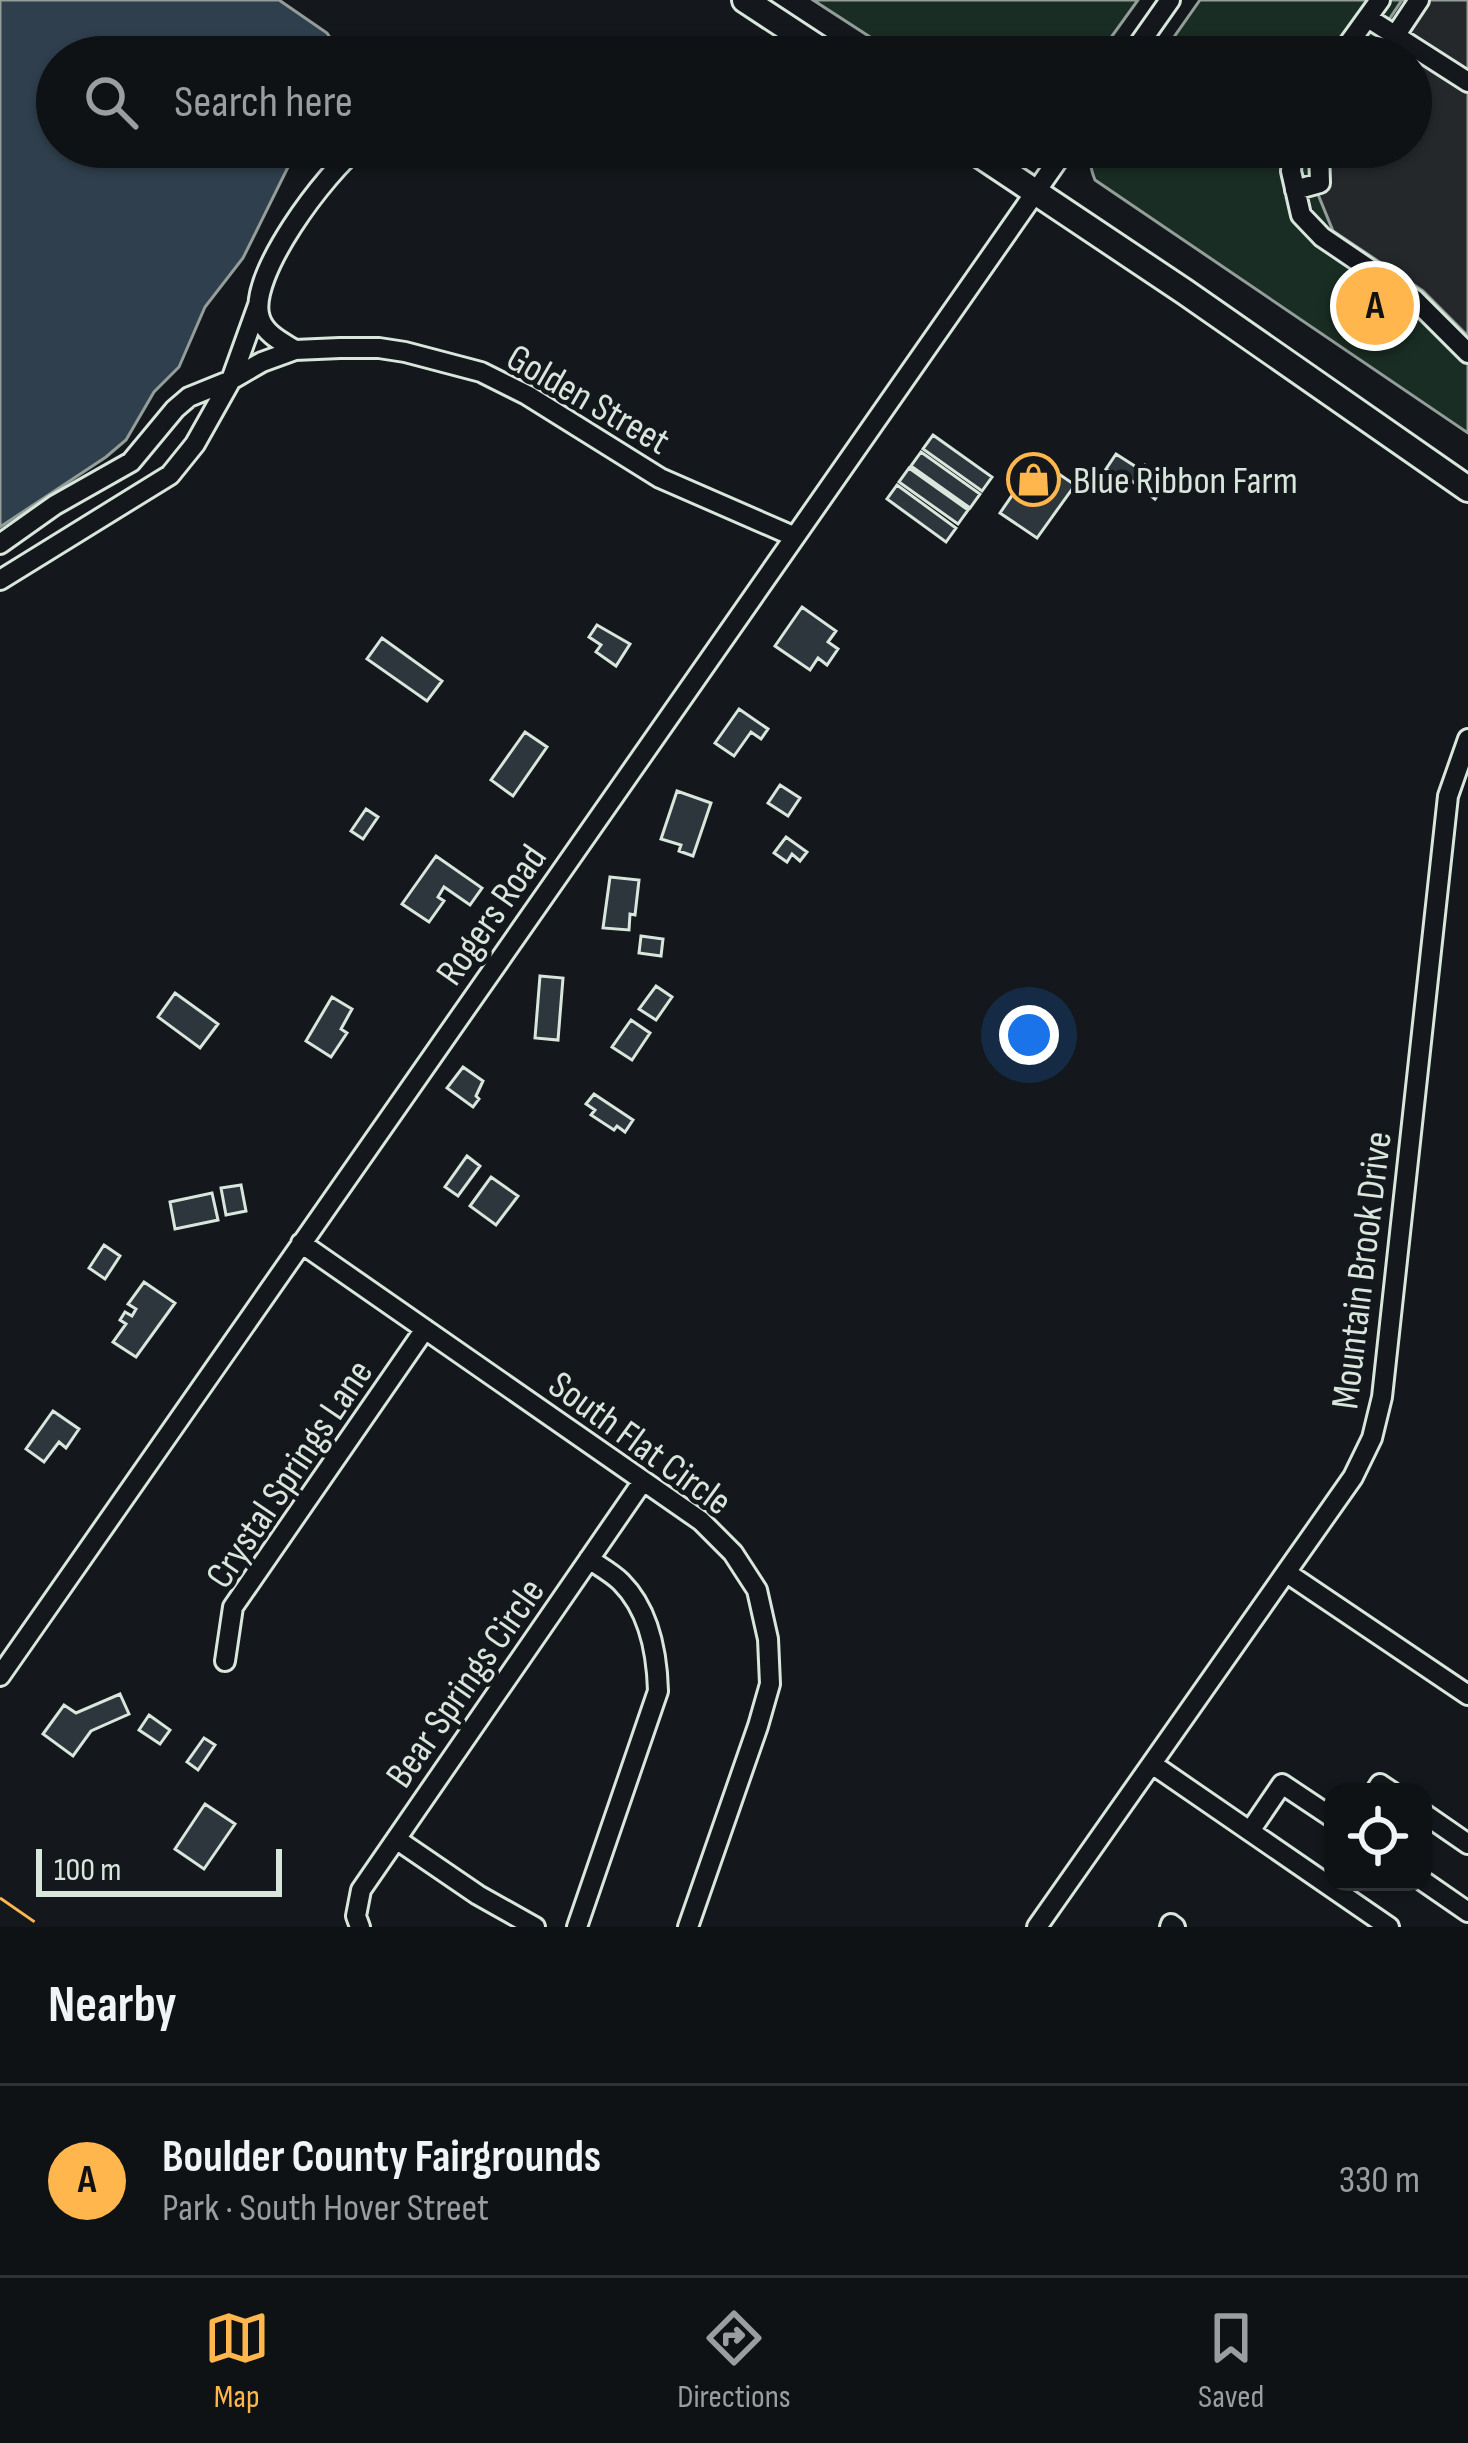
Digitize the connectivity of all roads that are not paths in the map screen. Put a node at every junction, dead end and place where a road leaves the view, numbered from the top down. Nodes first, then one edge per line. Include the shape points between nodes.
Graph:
1 (745, 0) edge
2 (1170, 0) edge
3 (1380, 0) edge
4 (1419, 0) edge
5 (1368, 18) junction
6 (1396, 35) joint
7 (800, 36) edge
8 (1145, 36) edge
9 (1355, 36) edge
10 (1432, 58) edge
11 (1468, 82) edge
12 (335, 168) edge
13 (1000, 168) edge
14 (1051, 168) edge
15 (1291, 168) edge
16 (1320, 168) edge
17 (1295, 190) junction
18 (1035, 191) junction
19 (259, 305) junction
20 (295, 350) junction
21 (1468, 352) edge
22 (231, 380) junction
23 (1468, 488) edge
24 (793, 536) junction
25 (0, 544) edge
26 (0, 580) edge
27 (1468, 739) edge
28 (301, 1244) junction
29 (425, 1330) junction
30 (643, 1481) junction
31 (589, 1559) junction
32 (1287, 1573) junction
33 (225, 1660) dead end
34 (0, 1676) edge
35 (1468, 1695) edge
36 (1152, 1764) junction
37 (1324, 1812) edge
38 (1432, 1820) edge
39 (1250, 1832) junction
40 (396, 1839) junction
41 (1468, 1844) edge
42 (1432, 1887) edge
43 (1468, 1912) edge
44 (360, 1927) edge
45 (535, 1927) edge
46 (577, 1927) edge
47 (688, 1927) edge
48 (1037, 1927) edge
49 (1389, 1927) edge

1 - 7 main road
2 - 8 street
3 - 5 street
4 - 6 street
5 - 6 street
5 - 9 street
10 - 11 street
12 - 19 street via 270,268
13 - 18 main road
14 - 18 street, Rogers Road
15 - 17 street
16 - 17 street via 1320,183
17 - 21 street via 1301,215 1322,237 1415,300
18 - 23 main road
18 - 24 street, Rogers Road
19 - 20 street via 265,327
19 - 22 street
20 - 22 street, Golden Street
20 - 24 street, Golden Street via 379,348 482,372 660,478
22 - 25 street, Golden Street via 189,397 131,462
22 - 26 street via 170,475
24 - 28 street, Rogers Road
27 - 32 street, Mountain Brook Drive via 1448,796 1382,1397 1353,1477
28 - 29 street, South Flat Circle
28 - 34 street, Rogers Road
29 - 30 street, South Flat Circle
29 - 33 street, Crystal Springs Lane via 233,1607
30 - 31 street, Bear Springs Circle
30 - 47 street, South Flat Circle via 733,1552 757,1590 768,1639 770,1684
31 - 40 street, Bear Springs Circle
31 - 46 street via 637,1604 657,1658 658,1691
32 - 35 street
32 - 36 street, Mountain Brook Drive
36 - 39 street
36 - 48 street, Mountain Brook Drive
37 - 39 street via 1282,1784
38 - 41 street
39 - 49 street
40 - 44 street, Bear Springs Circle via 361,1890
40 - 45 street
42 - 43 street

